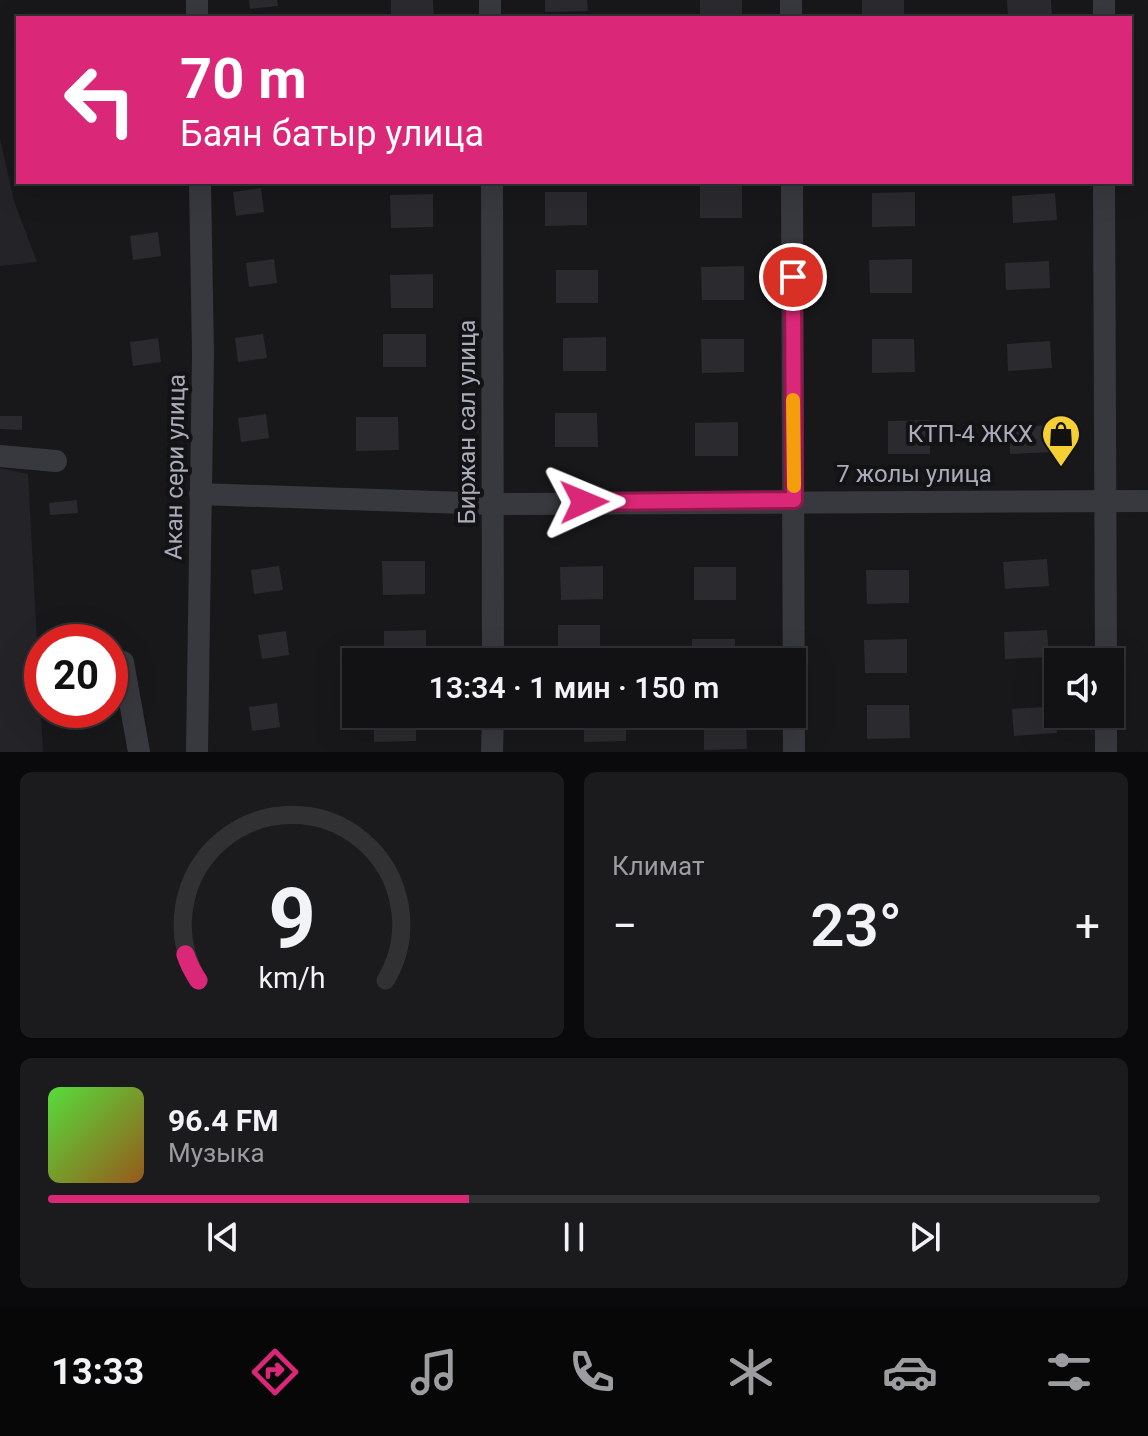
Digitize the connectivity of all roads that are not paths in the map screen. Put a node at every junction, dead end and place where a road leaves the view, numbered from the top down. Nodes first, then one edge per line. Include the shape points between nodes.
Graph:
1 (200, 184) edge
2 (492, 184) edge
3 (792, 184) edge
4 (1104, 184) edge
5 (0, 456) edge
6 (56, 461) dead end
7 (200, 494) junction
8 (794, 500) junction
9 (1105, 500) junction
10 (1148, 501) edge
11 (494, 504) junction
12 (493, 648) edge
13 (1106, 648) edge
14 (128, 690) edge
15 (493, 728) edge
16 (1106, 728) edge
17 (139, 752) edge
18 (197, 752) edge
19 (492, 752) edge
20 (794, 752) edge
21 (1106, 752) edge

1 - 7 street, Акан сери улица
2 - 11 street, Биржан сал улица
3 - 8 street
4 - 9 street
5 - 6 street
7 - 11 street, 7 жолы улица
7 - 18 street, Акан сери улица
8 - 9 street, 7 жолы улица
8 - 11 street, 7 жолы улица
8 - 20 street
9 - 10 street, 7 жолы улица
9 - 13 street
11 - 12 street, Биржан сал улица
14 - 17 street
15 - 19 street
16 - 21 street

